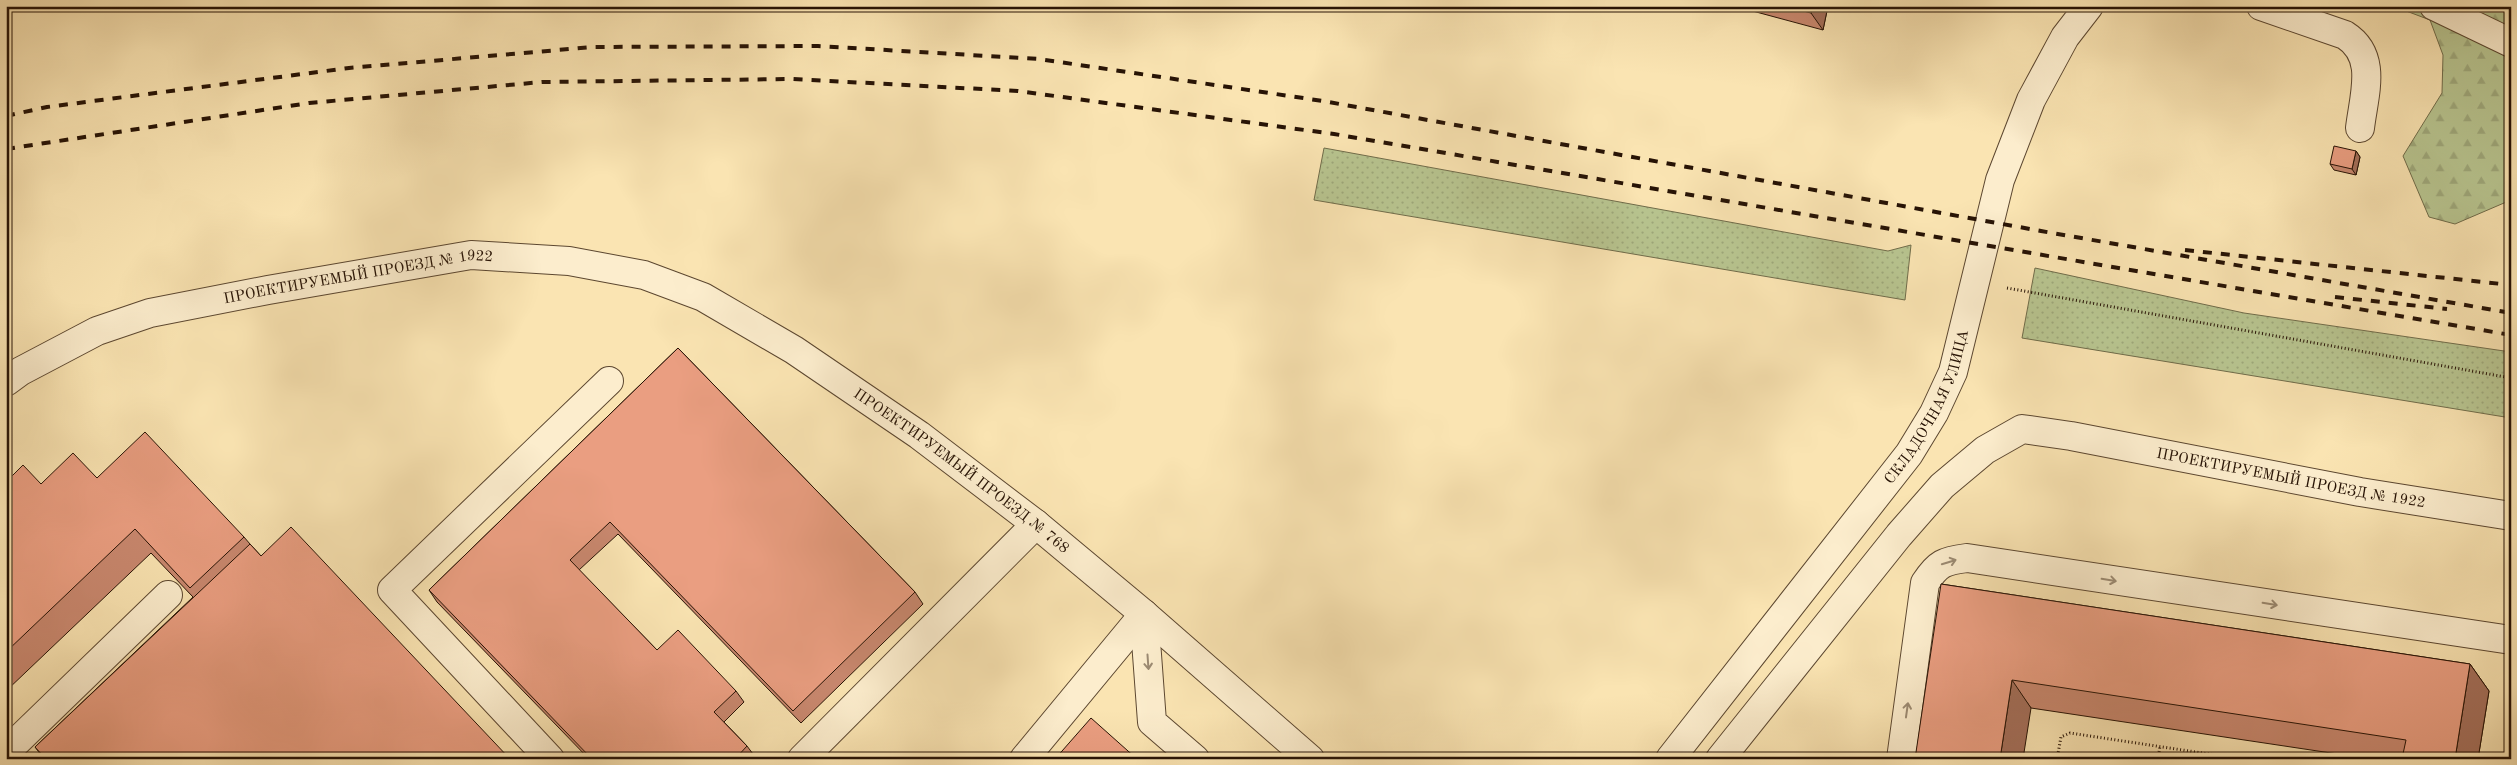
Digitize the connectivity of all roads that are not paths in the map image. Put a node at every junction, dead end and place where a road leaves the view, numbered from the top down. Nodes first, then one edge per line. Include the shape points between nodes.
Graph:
1 (2089, 6) edge
2 (2261, 6) edge
3 (2434, 6) edge
4 (2511, 43) edge
5 (2360, 128) dead end
6 (569, 261) joint
7 (609, 381) dead end
8 (6, 382) edge
9 (2511, 516) edge
10 (1036, 524) junction
11 (168, 595) edge
12 (1144, 614) junction
13 (2511, 640) edge
14 (6, 752) edge
15 (550, 759) edge
16 (802, 759) edge
17 (1024, 759) edge
18 (1195, 759) edge
19 (1310, 759) edge
20 (1670, 759) edge
21 (1720, 759) edge
22 (1901, 759) edge

1 - 20 street, СКЛАДОЧНАЯ УЛИЦА via 2065,36 2031,100 2000,180 1953,372 1934,413 1909,454
2 - 5 street via 2345,35 2357,43 2365,55 2367,70
3 - 4 street
6 - 8 street, ПРОЕКТИРУЕМЫЙ ПРОЕЗД № 1922 via 471,255 150,313 97,330
6 - 10 street, ПРОЕКТИРУЕМЫЙ ПРОЕЗД № 768 via 644,275 703,297 802,356 919,435
7 - 15 street via 392,590
9 - 21 street, ПРОЕКТИРУЕМЫЙ ПРОЕЗД № 1922 via 2360,492 2022,429 1985,450 1942,486
10 - 12 street, ПРОЕКТИРУЕМЫЙ ПРОЕЗД № 768
10 - 16 street
11 - 14 street
12 - 17 street
12 -> 18 street via 1152,722
12 - 19 street, ПРОЕКТИРУЕМЫЙ ПРОЕЗД № 768
22 -> 13 street via 1924,583 1933,569 1947,560 1967,558

